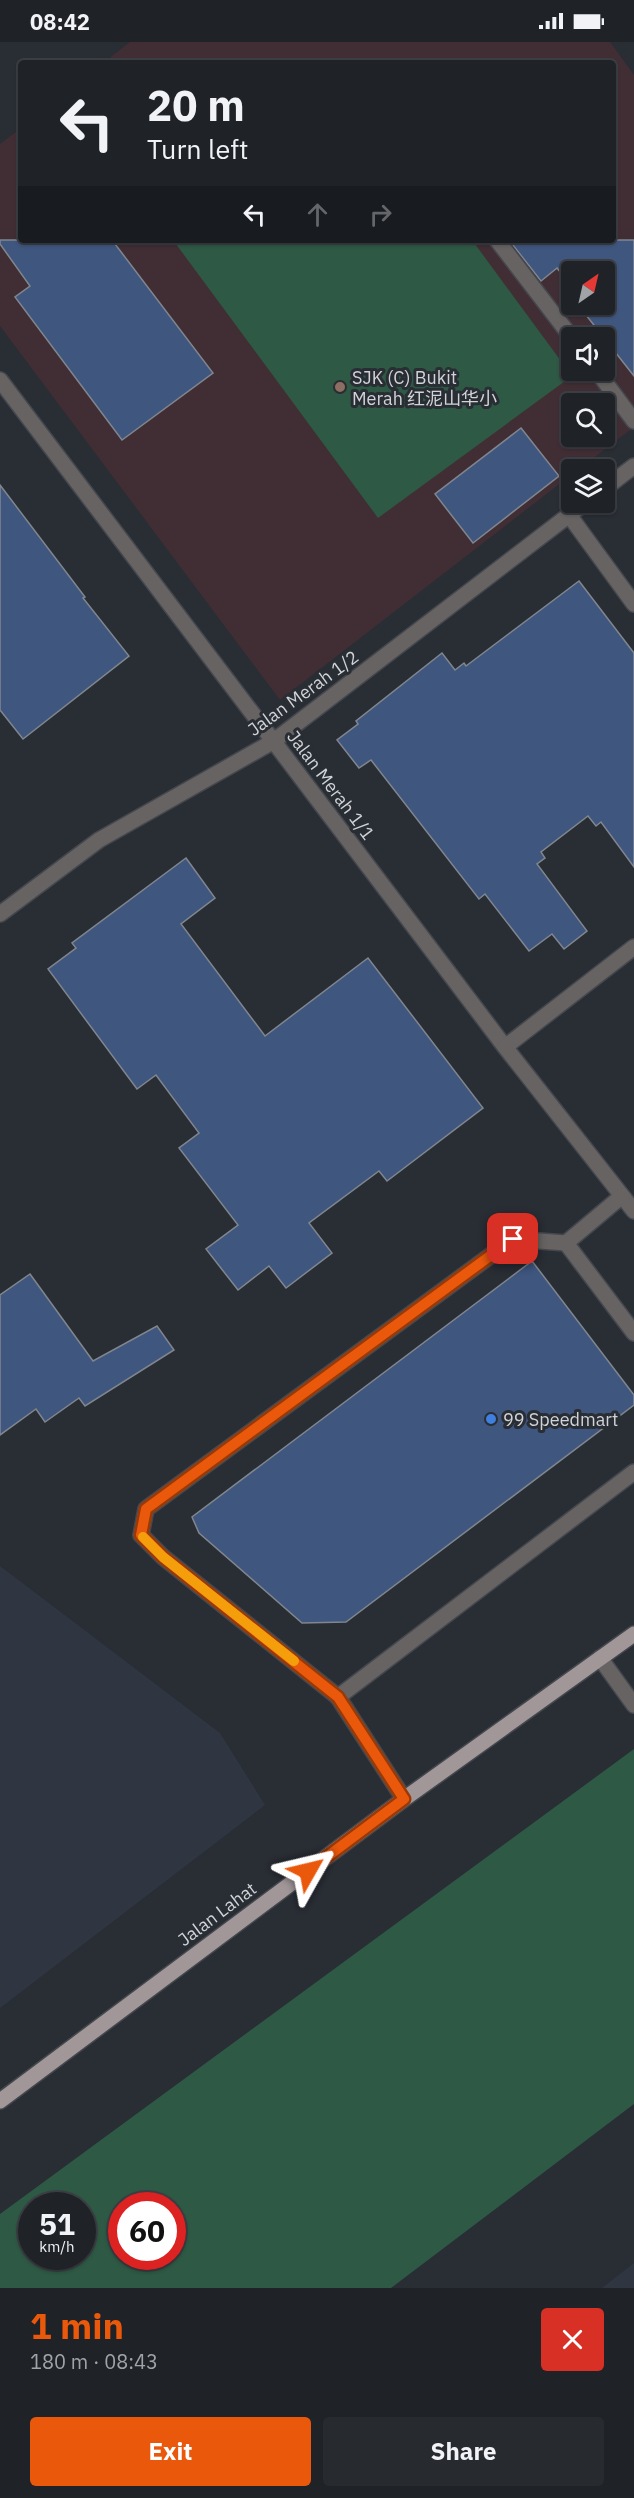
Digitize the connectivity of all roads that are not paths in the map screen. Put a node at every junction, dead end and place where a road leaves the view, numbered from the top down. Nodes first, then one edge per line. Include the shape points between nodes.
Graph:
1 (499, 243) edge
2 (564, 327) edge
3 (0, 380) edge
4 (604, 381) edge
5 (634, 420) edge
6 (634, 466) edge
7 (615, 481) edge
8 (572, 513) edge
9 (569, 515) junction
10 (634, 604) edge
11 (274, 741) junction
12 (0, 914) edge
13 (634, 947) edge
14 (505, 1047) junction
15 (622, 1196) junction
16 (634, 1211) edge
17 (566, 1243) junction
18 (634, 1333) edge
19 (634, 1472) edge
20 (634, 1634) edge
21 (600, 1658) junction
22 (338, 1697) junction
23 (634, 1705) edge
24 (404, 1799) junction
25 (0, 2101) edge

1 - 2 street
3 - 11 street, Jalan Merah 1/1
4 - 5 street
6 - 7 street
8 - 9 street, Jalan Merah 1/2
9 - 10 street
9 - 11 street, Jalan Merah 1/2
11 - 12 street, Jalan Merah 1/2 via 99,840
11 - 14 street, Jalan Merah 1/1
13 - 14 street
14 - 15 street, Jalan Merah 1/1
15 - 16 street, Jalan Merah 1/1
15 - 17 street
17 - 18 street
17 - 22 street via 513,1239 146,1509 141,1535 163,1557
19 - 22 street
20 - 21 main road, Jalan Lahat
21 - 23 street
21 - 24 main road, Jalan Lahat
22 - 24 street
24 - 25 main road, Jalan Lahat

